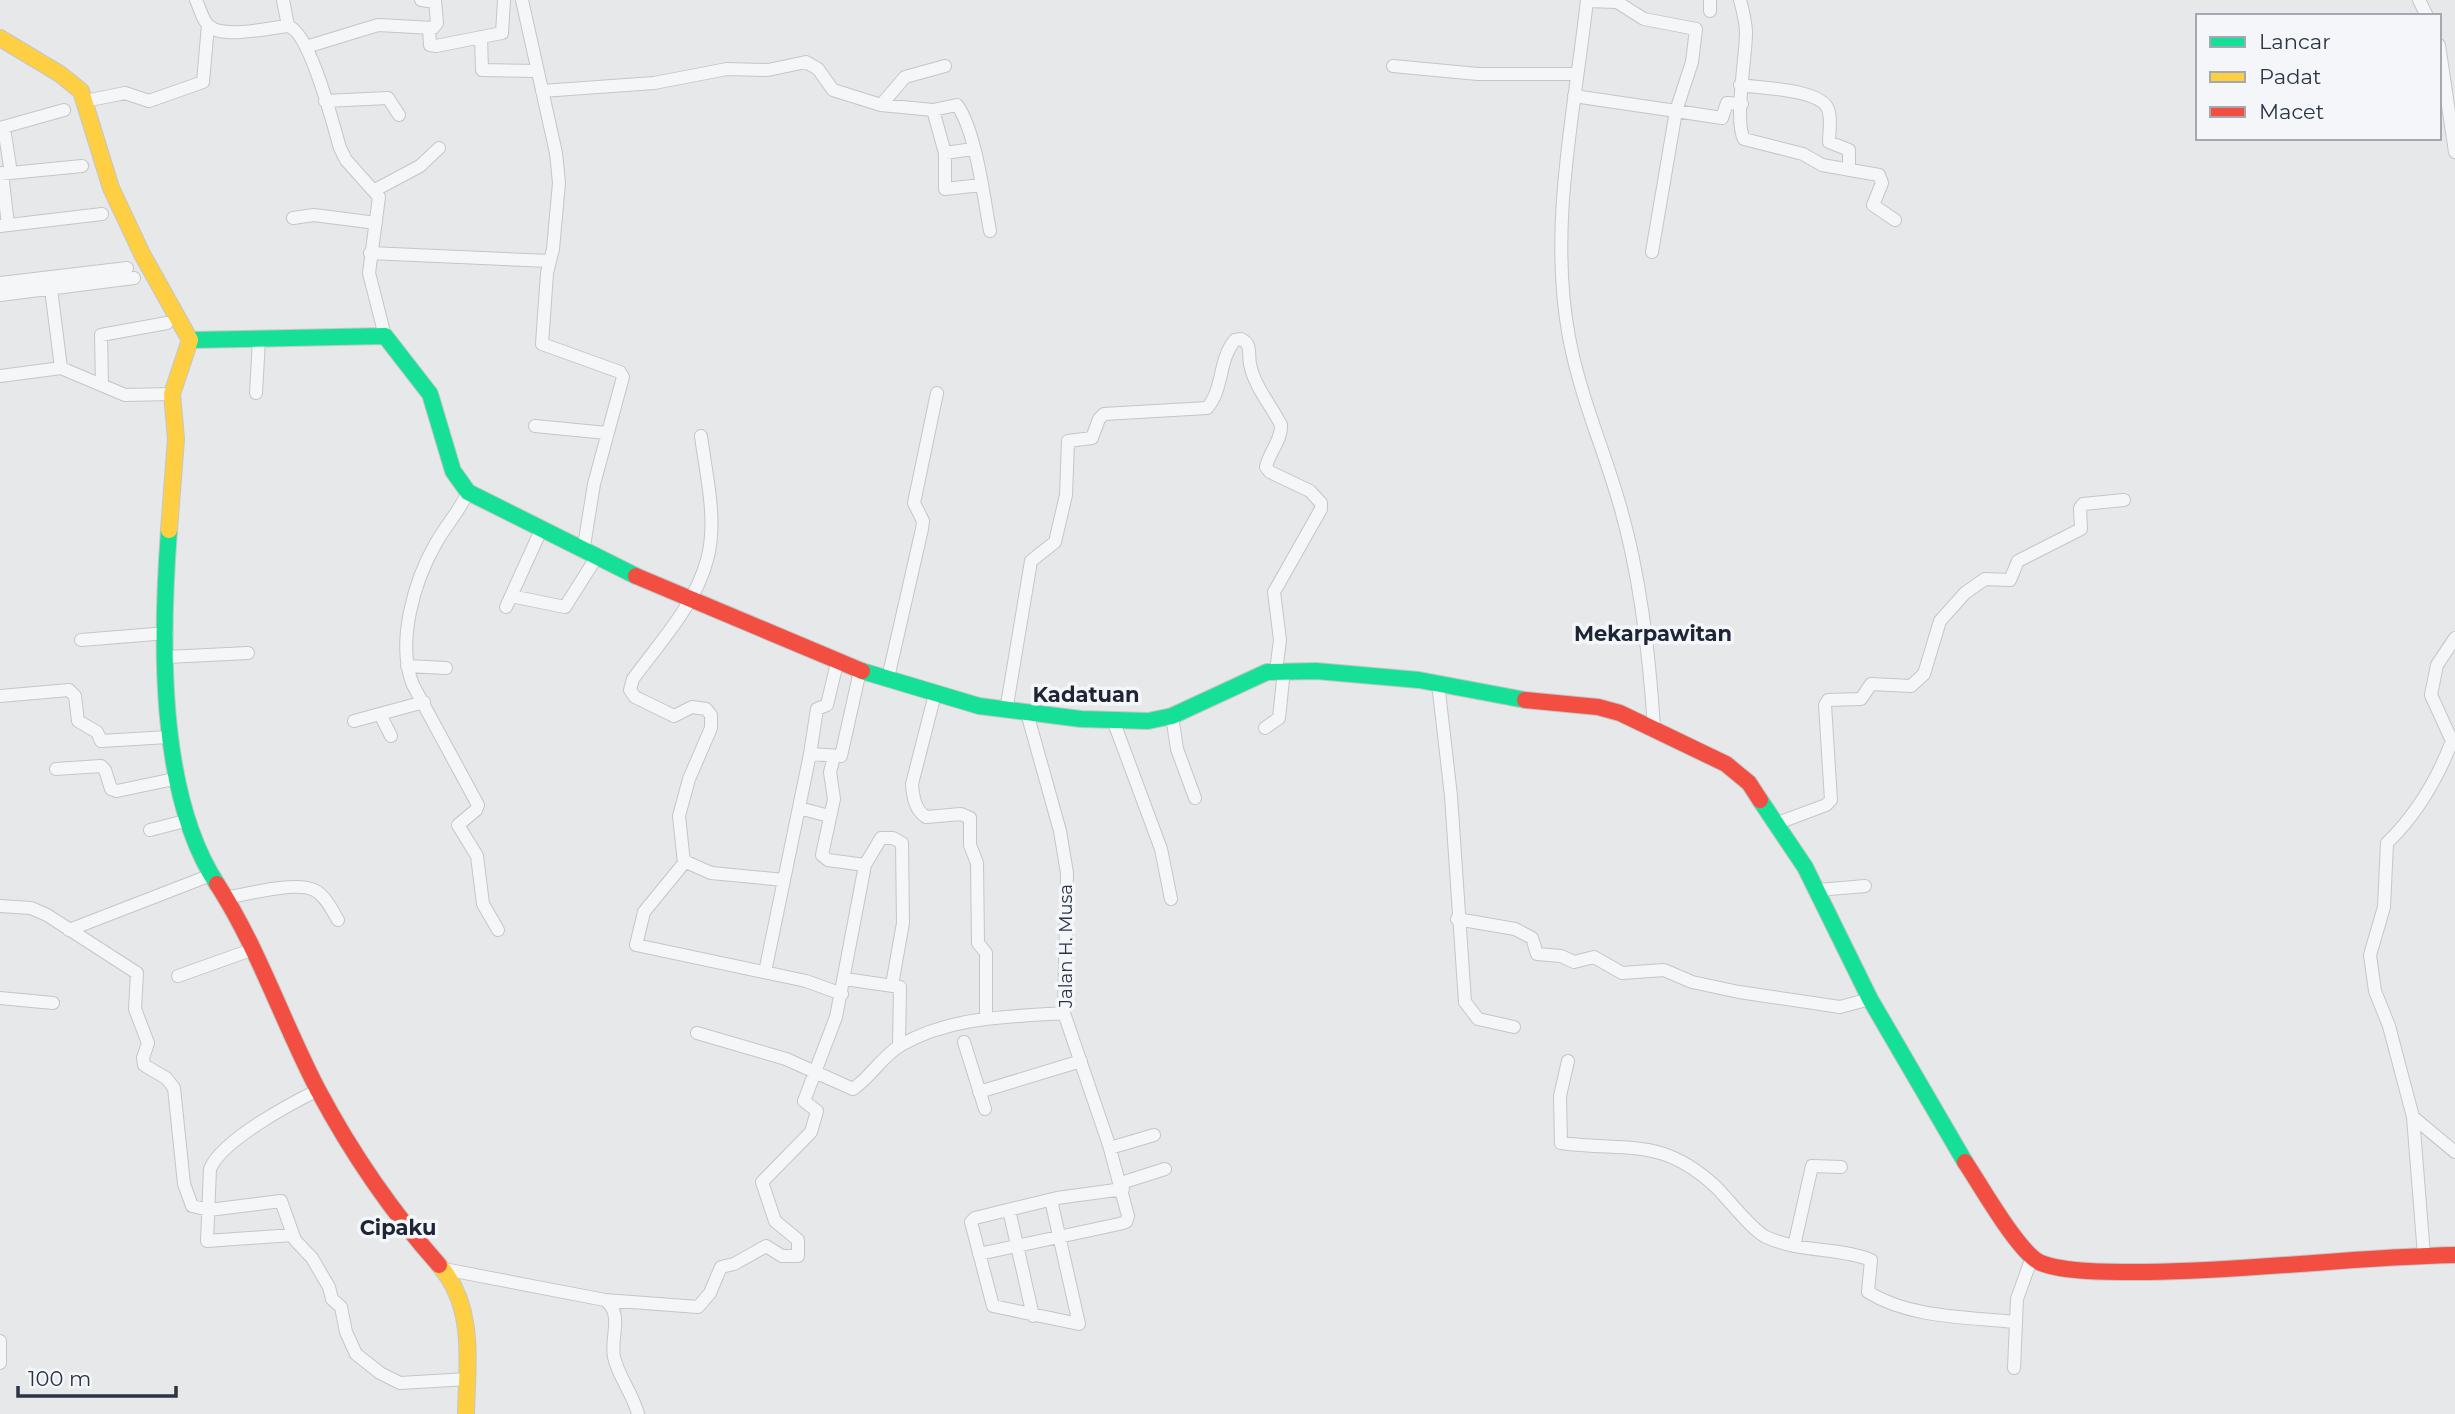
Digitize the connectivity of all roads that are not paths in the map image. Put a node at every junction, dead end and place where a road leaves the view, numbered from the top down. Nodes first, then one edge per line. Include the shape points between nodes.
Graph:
1 (196, 0) edge
2 (283, 0) edge
3 (421, 0) edge
4 (504, 0) edge
5 (522, 0) edge
6 (1587, 0) edge
7 (1740, 0) edge
8 (435, 1) edge
9 (208, 25) junction
10 (288, 26) junction
11 (429, 28) junction
12 (481, 37) junction
13 (0, 38) edge
14 (306, 47) junction
15 (2441, 51) edge
16 (945, 66) dead end
17 (1393, 66) dead end
18 (537, 71) junction
19 (1577, 74) junction
20 (2451, 74) edge
21 (1740, 85) junction
22 (542, 91) junction
23 (1574, 96) junction
24 (85, 101) junction
25 (325, 101) junction
26 (1742, 104) junction
27 (881, 105) junction
28 (64, 110) dead end
29 (933, 110) junction
30 (1676, 111) junction
31 (399, 115) dead end
32 (2, 128) edge
33 (439, 148) dead end
34 (973, 149) junction
35 (945, 152) junction
36 (2455, 152) edge
37 (82, 166) dead end
38 (1849, 168) junction
39 (4, 173) edge
40 (981, 185) junction
41 (374, 190) junction
42 (102, 214) dead end
43 (293, 218) dead end
44 (1895, 220) dead end
45 (376, 223) junction
46 (4, 226) edge
47 (990, 231) dead end
48 (1652, 252) dead end
49 (370, 253) junction
50 (549, 261) junction
51 (131, 273) dead end
52 (0, 283) edge
53 (50, 283) junction
54 (0, 295) edge
55 (167, 323) dead end
56 (385, 337) junction
57 (259, 338) junction
58 (190, 340) junction
59 (61, 368) junction
60 (0, 376) edge
61 (102, 385) junction
62 (256, 393) dead end
63 (937, 393) dead end
64 (172, 394) junction
65 (535, 426) dead end
66 (607, 433) junction
67 (701, 436) dead end
68 (468, 492) junction
69 (2124, 500) dead end
70 (541, 530) junction
71 (590, 555) junction
72 (690, 601) junction
73 (167, 633) junction
74 (2455, 638) edge
75 (81, 639) dead end
76 (248, 653) dead end
77 (167, 657) junction
78 (836, 663) junction
79 (407, 666) junction
80 (446, 668) dead end
81 (860, 671) junction
82 (1280, 671) junction
83 (888, 678) junction
84 (1438, 683) junction
85 (935, 694) junction
86 (0, 696) edge
87 (424, 702) junction
88 (1006, 711) junction
89 (1027, 713) junction
90 (380, 714) junction
91 (1172, 716) junction
92 (1113, 720) junction
93 (354, 721) dead end
94 (1265, 728) dead end
95 (1654, 728) junction
96 (391, 736) dead end
97 (168, 737) junction
98 (810, 754) junction
99 (834, 757) junction
100 (56, 769) dead end
101 (174, 779) junction
102 (1195, 797) dead end
103 (799, 808) junction
104 (829, 816) junction
105 (189, 820) junction
106 (1778, 823) junction
107 (150, 830) dead end
108 (684, 861) junction
109 (864, 865) junction
110 (211, 875) junction
111 (784, 880) junction
112 (1865, 886) dead end
113 (1818, 890) junction
114 (226, 898) junction
115 (1171, 899) dead end
116 (0, 906) edge
117 (1457, 919) junction
118 (338, 920) dead end
119 (69, 930) junction
120 (498, 930) dead end
121 (251, 950) junction
122 (765, 972) junction
123 (178, 976) dead end
124 (845, 979) junction
125 (892, 985) junction
126 (842, 994) junction
127 (0, 998) edge
128 (1870, 999) junction
129 (53, 1003) dead end
130 (1065, 1013) junction
131 (986, 1017) junction
132 (1514, 1027) dead end
133 (697, 1033) dead end
134 (964, 1042) dead end
135 (899, 1046) junction
136 (1081, 1060) junction
137 (1568, 1062) dead end
138 (815, 1070) junction
139 (318, 1090) junction
140 (979, 1092) junction
141 (985, 1109) dead end
142 (2413, 1117) junction
143 (1154, 1135) dead end
144 (1110, 1148) junction
145 (2455, 1152) edge
146 (1841, 1167) dead end
147 (1165, 1169) dead end
148 (1122, 1186) junction
149 (1051, 1200) junction
150 (209, 1210) junction
151 (1009, 1210) junction
152 (293, 1236) junction
153 (1059, 1237) junction
154 (1017, 1244) junction
155 (1794, 1246) junction
156 (979, 1254) junction
157 (2424, 1255) junction
158 (2455, 1255) edge
159 (2032, 1258) junction
160 (444, 1269) junction
161 (605, 1300) junction
162 (1033, 1316) junction
163 (2014, 1322) junction
164 (0, 1342) edge
165 (0, 1363) edge
166 (2014, 1368) dead end
167 (468, 1379) junction
168 (466, 1414) edge
169 (638, 1414) edge

1 - 9 street
2 - 10 street
3 - 8 street
4 - 12 street via 502,33
5 - 18 street
6 - 19 street
6 - 30 street via 1617,2 1644,19 1696,29 1692,62
7 - 21 street via 1746,33
8 - 11 street via 437,23
9 - 10 street via 222,32
9 - 24 street via 203,82 154,100 119,93
10 - 14 street
11 - 12 street via 430,45
11 - 14 street via 378,25
12 - 18 street via 482,70
13 - 24 street via 73,83
14 - 25 street
15 - 20 street
16 - 27 street via 905,77
17 - 19 street via 1478,74
18 - 22 street
19 - 23 street
20 - 36 street
21 - 26 street
21 - 38 street via 1807,94 1823,101 1829,111 1829,142 1850,151
22 - 27 street via 654,83 713,71 768,70 807,62 833,90
22 - 50 street via 559,183
23 - 30 street
23 - 95 street via 1563,231 1569,335 1631,548
24 - 58 street via 118,204
25 - 31 street via 388,98
25 - 41 street via 346,160
26 - 30 street via 1727,103 1722,118
26 - 38 street via 1741,130 1747,141 1803,154 1822,165
27 - 29 street
28 - 32 street
29 - 34 street via 959,107
29 - 35 street
30 - 48 street
32 - 39 street
33 - 41 street via 420,166
34 - 35 street
34 - 40 street
35 - 40 street via 946,190
37 - 39 street
38 - 44 street via 1881,178 1873,205
39 - 46 street
40 - 47 street
41 - 45 street via 379,201
42 - 46 street
43 - 45 street via 314,215
45 - 49 street
49 - 50 street
49 - 56 street via 373,296
50 - 66 street via 542,344 622,374
51 - 53 street
52 - 53 street
53 - 54 street
53 - 59 street
55 - 61 street via 101,335
56 - 57 street
56 - 68 street via 430,394 453,471
57 - 58 street
57 - 62 street
58 - 64 street
59 - 60 street
59 - 61 street
61 - 64 street via 125,395
63 - 83 street via 914,503 922,529
64 - 73 street via 176,439 166,573
65 - 66 street
66 - 71 street via 594,484
67 - 72 street via 710,548
68 - 70 street
68 - 79 street via 435,544 419,586 409,626
69 - 106 street via 2083,504 2081,529 2018,561 2010,580 1984,580 1967,592 1940,621 1924,674 1911,686 1871,684 1861,699 1826,702 1831,800
70 - 71 street
70 - 71 street via 509,601 565,607
71 - 72 street
72 - 78 street
72 - 108 street via 633,679 630,690 674,716 692,707 706,709 711,715 711,728 680,812
73 - 75 street
73 - 77 street
74 - 142 street via 2437,665 2431,695 2452,741 2427,793 2406,825 2387,843 2384,907 2370,947 2375,990
76 - 77 street
77 - 97 street
78 - 81 street
78 - 98 street via 827,705 817,709
79 - 80 street
79 - 87 street
81 - 83 street
81 - 99 street via 842,754
82 - 84 street
82 - 88 street via 1274,592 1321,503 1310,491 1266,467 1281,425 1261,391 1250,364 1249,347 1241,339 1235,340 1226,355 1216,397 1207,408 1104,414 1092,438 1068,441 1065,499 1054,545 1031,561
82 - 91 street via 1251,677
82 - 94 street via 1279,718
83 - 85 street
84 - 95 street via 1514,699 1598,706
84 - 117 street via 1451,796
85 - 88 street
85 - 131 street via 912,795 926,817 961,814 970,818 970,845 977,858 978,945 986,953
86 - 97 street via 69,690 75,696 78,722 97,732 101,741
87 - 90 street
87 - 120 street via 478,804 458,825 477,856 484,904
88 - 89 street
89 - 92 street
89 - 130 street, Jalan H. Musa via 1060,831 1066,873
90 - 93 street
90 - 96 street
91 - 92 street
91 - 102 street via 1177,749
92 - 115 street via 1161,849
95 - 106 street via 1736,770
97 - 101 street
98 - 99 street
98 - 103 street
99 - 104 street via 830,772 834,799
100 - 101 street via 101,766 111,789 117,791
101 - 105 street
103 - 104 street
103 - 111 street
104 - 109 street via 821,850 824,858
105 - 107 street
105 - 110 street
106 - 113 street
108 - 111 street via 711,873
108 - 122 street via 644,912 636,945
109 - 124 street
109 - 125 street via 881,838 902,843 903,923
110 - 114 street
110 - 119 street
111 - 122 street
112 - 113 street
113 - 128 street
114 - 118 street via 304,887 318,892
114 - 121 street
116 - 119 street via 31,908
117 - 128 street via 1515,929 1532,938 1536,954 1574,962 1594,957 1622,973 1664,970 1692,982 1739,992 1840,1007
117 - 132 street via 1468,1009 1478,1018
119 - 150 street via 138,973 135,1009 148,1043 144,1065 174,1088 186,1192 192,1206
121 - 123 street
121 - 139 street
122 - 126 street
124 - 125 street
124 - 126 street
125 - 135 street via 901,989
126 - 138 street
127 - 129 street
128 - 159 street via 1953,1144
130 - 131 street
130 - 136 street, Jalan H. Musa
131 - 135 street via 940,1028
133 - 138 street
134 - 140 street
135 - 138 street via 853,1089
136 - 140 street
136 - 144 street, Jalan H. Musa
137 - 155 street via 1560,1096 1560,1143 1660,1151 1702,1175 1760,1233
138 - 161 street via 804,1100 817,1111 812,1131 762,1182 775,1221 792,1232 799,1251 784,1257 766,1246 722,1267 698,1307
139 - 150 street via 268,1117 213,1162
139 - 160 street via 406,1228
140 - 141 street
142 - 145 street
142 - 157 street
143 - 144 street
144 - 148 street, Jalan H. Musa
146 - 155 street via 1812,1167
147 - 148 street
148 - 149 street
148 - 153 street, Jalan H. Musa via 1126,1222
149 - 151 street
149 - 153 street
150 - 152 street via 279,1201
150 - 152 street via 210,1241
151 - 154 street
151 - 156 street via 972,1219
152 - 167 street via 341,1307 352,1349 366,1362 400,1383
153 - 154 street
153 - 162 street via 1079,1324
154 - 156 street
154 - 162 street
155 - 163 street via 1871,1260 1868,1292 1888,1302 1951,1316
156 - 162 street via 993,1306
157 - 158 street
157 - 159 street via 2259,1270 2103,1272 2055,1267
159 - 163 street
160 - 161 street
160 - 167 street via 465,1315
161 - 169 street via 615,1313 614,1359
163 - 166 street
164 - 165 street
167 - 168 street

